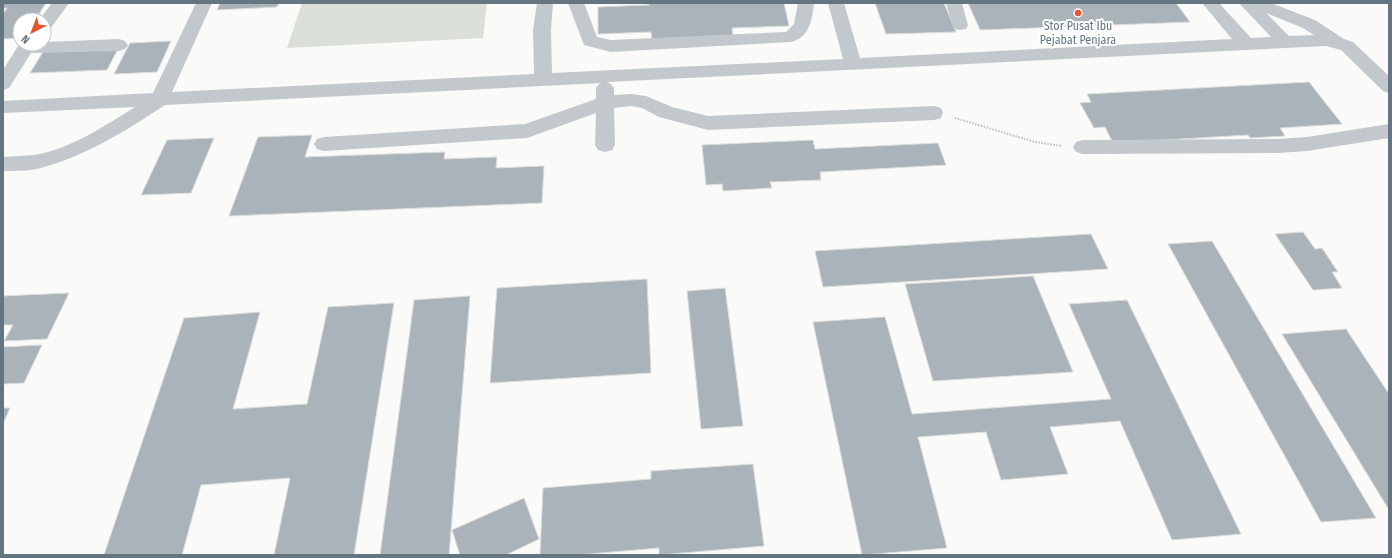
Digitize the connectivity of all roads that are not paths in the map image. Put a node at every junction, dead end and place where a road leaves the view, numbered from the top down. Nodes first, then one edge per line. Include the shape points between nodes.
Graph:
1 (61, 3) edge
2 (204, 3) edge
3 (545, 3) edge
4 (576, 3) edge
5 (806, 3) edge
6 (836, 3) edge
7 (954, 3) edge
8 (1210, 3) edge
9 (1247, 3) edge
10 (1256, 3) edge
11 (52, 15) edge
12 (960, 25) dead end
13 (1285, 42) junction
14 (1339, 43) junction
15 (1246, 44) junction
16 (120, 45) dead end
17 (52, 46) edge
18 (23, 52) edge
19 (853, 64) junction
20 (604, 77) junction
21 (544, 80) junction
22 (3, 84) edge
23 (1389, 87) edge
24 (159, 100) junction
25 (606, 102) junction
26 (3, 108) edge
27 (934, 113) road end
28 (1389, 131) edge
29 (324, 144) dead end
30 (605, 145) dead end
31 (1083, 147) road end
32 (3, 164) edge

1 - 11 lane
2 - 24 lane
3 - 21 lane via 542,30
4 - 5 lane via 590,41 611,46 791,36 802,26
6 - 19 lane
7 - 12 lane
8 - 15 lane
9 - 13 lane
10 - 14 lane via 1309,24
13 - 14 lane via 1326,40
13 - 15 lane
14 - 23 lane via 1354,51
15 - 19 lane
16 - 17 lane
18 - 22 lane
19 - 20 lane
20 - 21 lane
20 - 25 lane
21 - 24 lane
24 - 26 lane
24 - 32 lane via 116,128 69,152 35,162
25 - 27 lane via 646,102 666,112 708,123
25 - 29 lane via 527,131
25 - 30 lane
28 - 31 lane via 1278,146

